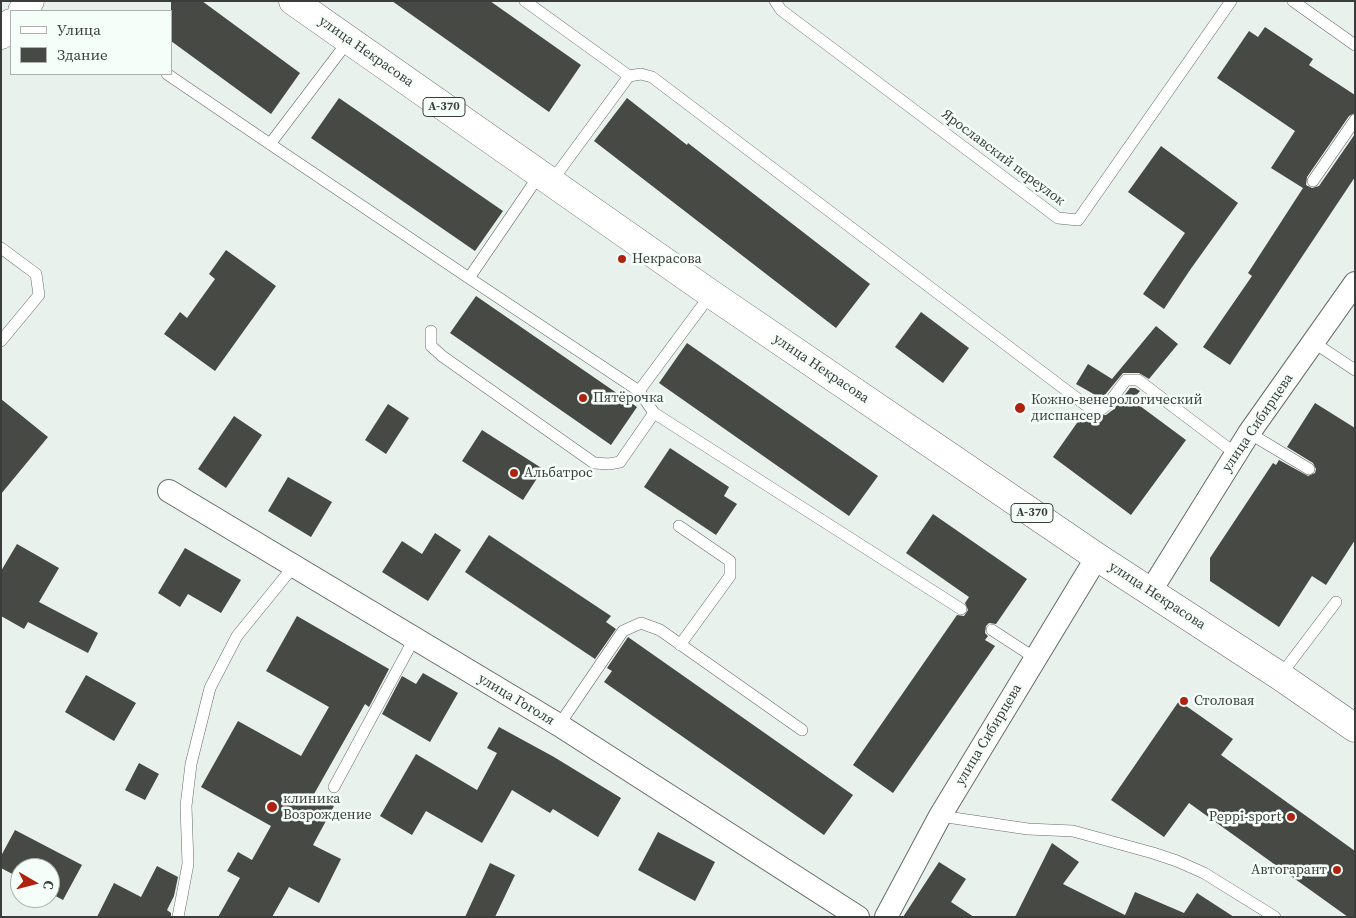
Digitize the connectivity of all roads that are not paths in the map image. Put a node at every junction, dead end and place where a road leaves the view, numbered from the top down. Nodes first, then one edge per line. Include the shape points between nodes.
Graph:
1 (293, 1) edge
2 (525, 1) edge
3 (776, 1) edge
4 (1231, 1) edge
5 (1293, 1) edge
6 (10, 24) edge
7 (1, 35) edge
8 (349, 40) junction
9 (1355, 45) edge
10 (168, 75) edge
11 (629, 76) junction
12 (1355, 120) edge
13 (270, 144) junction
14 (545, 178) junction
15 (1313, 181) dead end
16 (1, 248) edge
17 (469, 278) junction
18 (1355, 283) edge
19 (711, 294) junction
20 (431, 331) dead end
21 (1, 342) edge
22 (1313, 342) junction
23 (1355, 370) edge
24 (639, 391) junction
25 (654, 414) junction
26 (1249, 433) junction
27 (1236, 454) junction
28 (1308, 469) dead end
29 (169, 491) dead end
30 (679, 526) dead end
31 (1098, 557) junction
32 (293, 567) junction
33 (1150, 592) junction
34 (1336, 602) dead end
35 (961, 609) dead end
36 (992, 630) dead end
37 (414, 639) junction
38 (680, 645) junction
39 (1036, 658) junction
40 (1280, 676) junction
41 (559, 725) junction
42 (1355, 728) edge
43 (802, 730) dead end
44 (334, 786) dead end
45 (940, 816) junction
46 (178, 917) edge
47 (858, 917) edge
48 (886, 917) edge
49 (1275, 917) edge

1 - 8 main road, улица Некрасова / А-370
2 - 11 lane
3 - 4 lane, Ярославский переулок via 781,10 1058,218 1069,220 1078,220
5 - 9 lane
6 - 7 main road
8 - 13 lane
8 - 14 main road, улица Некрасова / А-370
10 - 13 lane
11 - 14 lane
11 - 27 lane via 641,74 652,77 1091,409 1102,409 1126,380 1138,380
12 - 15 lane
13 - 17 lane
14 - 17 lane
14 - 19 main road, улица Некрасова / А-370
16 - 21 lane via 36,274 39,295
17 - 24 lane
18 - 22 street, улица Сибирцева
19 - 24 lane
19 - 31 main road, улица Некрасова / А-370
20 - 25 lane via 431,346 442,356 594,464 620,462
22 - 23 lane
22 - 26 street, улица Сибирцева
24 - 25 lane
25 - 35 lane
26 - 27 street, улица Сибирцева
26 - 28 lane
27 - 33 street, улица Сибирцева
29 - 32 street, улица Гоголя
30 - 38 lane via 730,562 730,576
31 - 33 main road, улица Некрасова / А-370
31 - 39 street, улица Сибирцева
32 - 37 street, улица Гоголя
32 - 46 lane via 236,636 210,688 191,764 186,806 188,864
33 - 40 main road, улица Некрасова / А-370
34 - 40 lane
36 - 39 lane
37 - 41 street, улица Гоголя
37 - 44 lane
38 - 41 lane via 660,630 641,623 623,631
38 - 43 lane
39 - 45 street, улица Сибирцева
40 - 42 main road, улица Некрасова / А-370
41 - 47 street, улица Гоголя
45 - 48 street, улица Сибирцева
45 - 49 lane via 1028,829 1073,831 1153,853 1204,873

